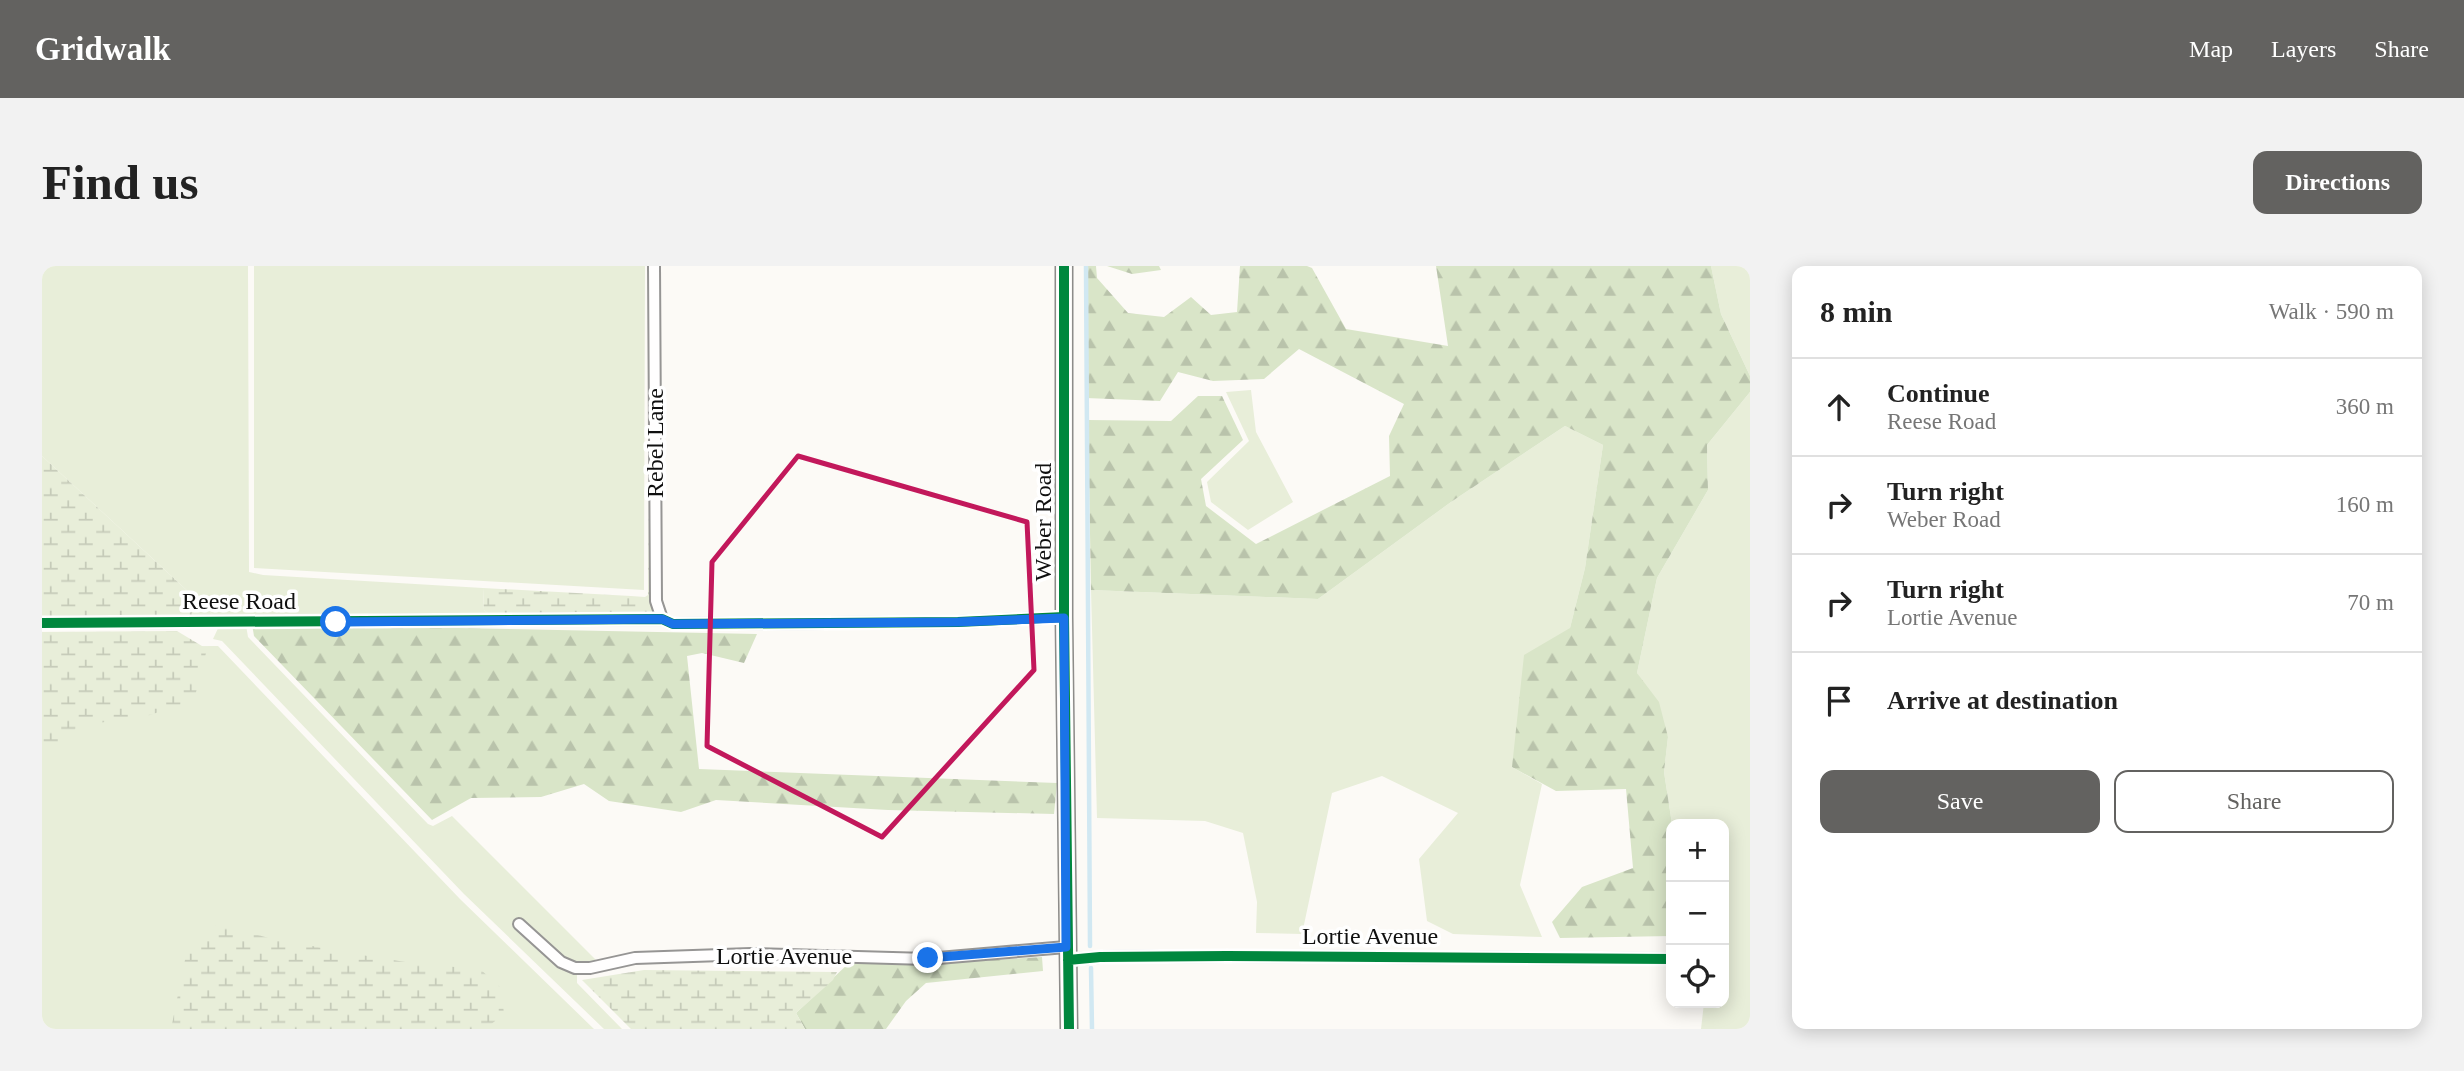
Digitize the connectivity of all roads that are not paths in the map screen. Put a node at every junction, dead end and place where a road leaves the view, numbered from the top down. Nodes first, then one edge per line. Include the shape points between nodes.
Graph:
1 (654, 266) edge
2 (1064, 266) edge
3 (1064, 618) junction
4 (662, 619) junction
5 (42, 623) edge
6 (519, 924) dead end
7 (1067, 954) junction
8 (1666, 959) edge
9 (1069, 1029) edge

1 - 4 street, Rebel Lane via 656,601
2 - 3 street, Weber Road
3 - 4 street, Reese Road via 686,624
3 - 7 street, Weber Road
4 - 5 street, Reese Road
6 - 7 street, Lortie Avenue via 561,962 575,968 635,958 751,954 928,958
7 - 8 street, Lortie Avenue
7 - 9 street, Weber Road

